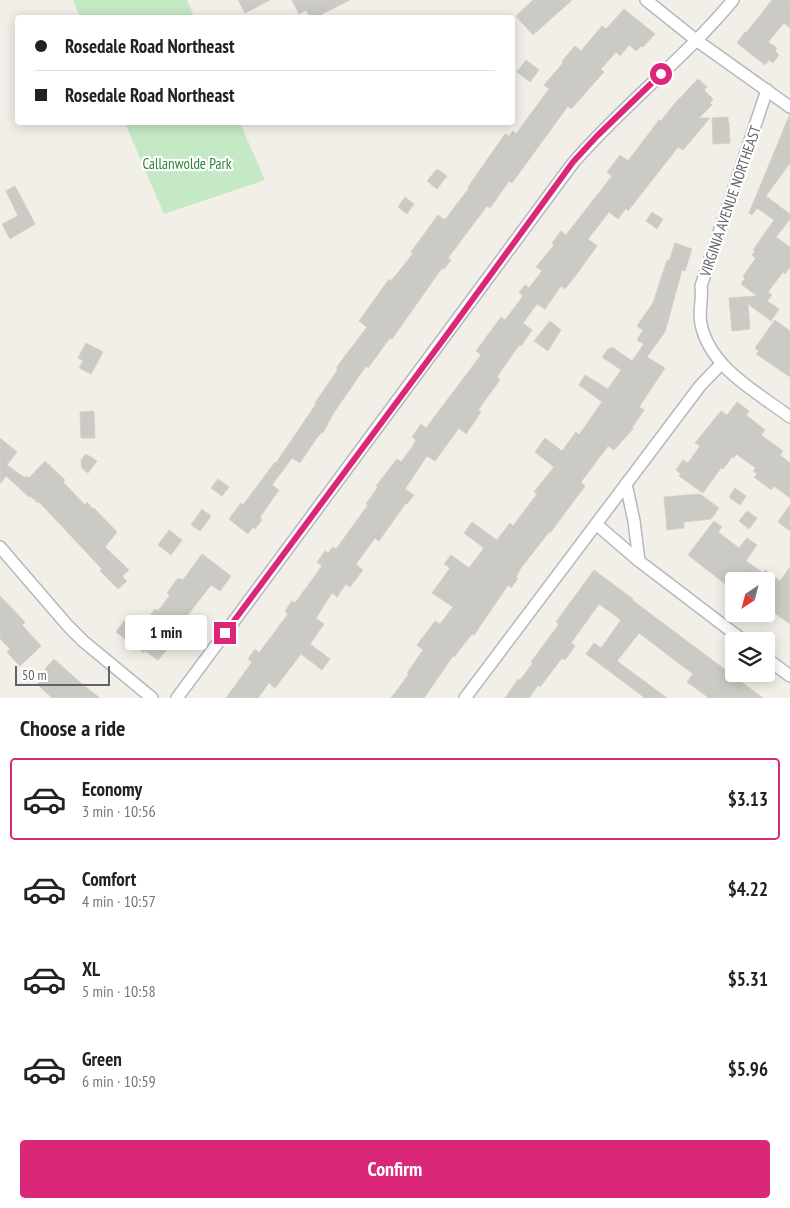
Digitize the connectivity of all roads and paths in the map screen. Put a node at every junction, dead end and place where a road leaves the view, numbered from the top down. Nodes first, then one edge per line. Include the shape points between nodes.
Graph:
1 (646, 0) edge
2 (733, 0) edge
3 (696, 40) junction
4 (767, 90) junction
5 (790, 107) edge
6 (721, 364) junction
7 (790, 417) edge
8 (626, 484) junction
9 (596, 524) junction
10 (0, 547) edge
11 (639, 561) junction
12 (732, 632) edge
13 (775, 665) edge
14 (790, 676) edge
15 (470, 696) edge
16 (152, 698) edge
17 (176, 698) edge

1 - 3 street
2 - 3 street
3 - 4 street
3 - 17 street via 573,162
4 - 5 street
4 - 6 street, VIRGINIA AVENUE NORTHEAST via 701,286 701,324 709,347
6 - 7 street, VIRGINIA AVENUE NORTHEAST
6 - 8 street via 700,386
8 - 9 street
8 - 11 street
9 - 11 street
9 - 15 street
10 - 16 street via 82,641
11 - 12 street
13 - 14 street

